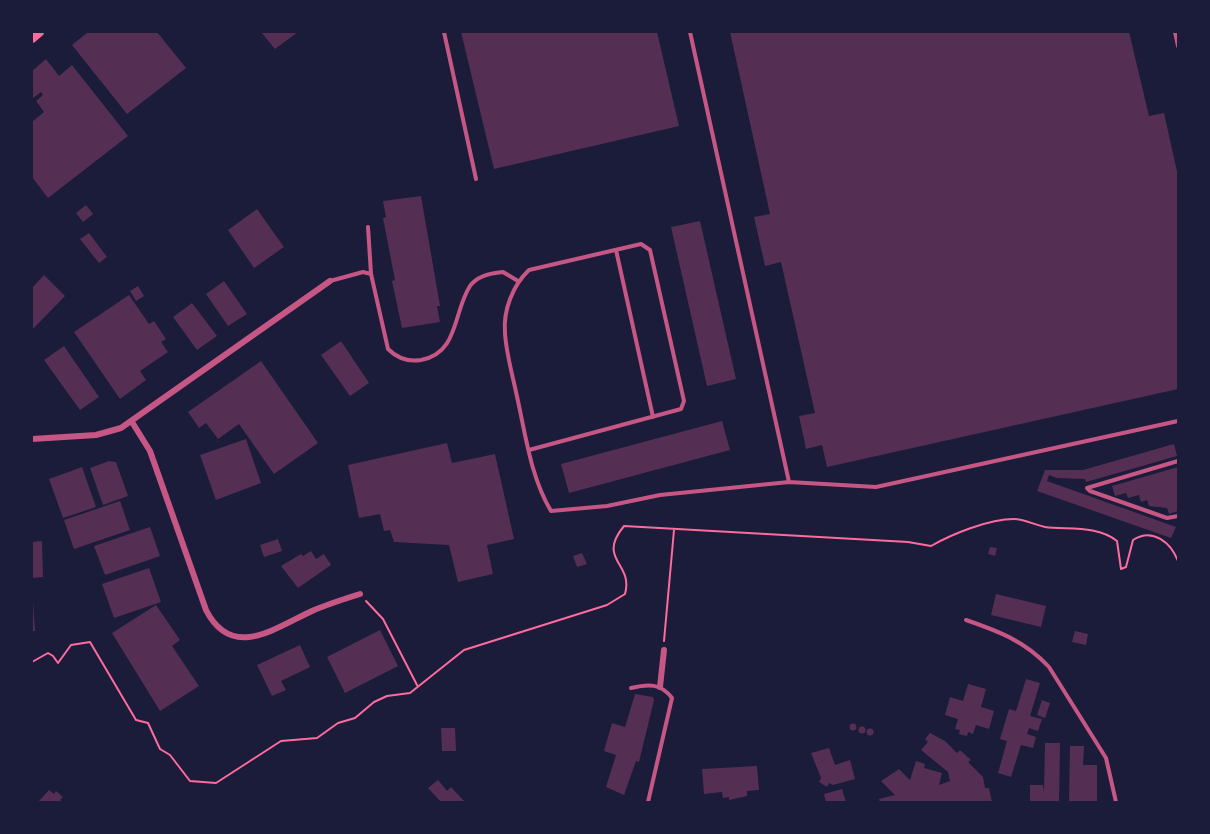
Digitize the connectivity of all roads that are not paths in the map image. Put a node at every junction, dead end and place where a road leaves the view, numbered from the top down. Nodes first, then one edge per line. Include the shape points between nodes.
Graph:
1 (39, 32) edge
2 (444, 32) edge
3 (690, 32) edge
4 (1175, 32) edge
5 (32, 38) edge
6 (1179, 46) edge
7 (476, 179) dead end
8 (368, 227) dead end
9 (615, 250) junction
10 (371, 274) junction
11 (330, 281) joint
12 (518, 281) junction
13 (653, 417) junction
14 (1179, 421) edge
15 (132, 422) junction
16 (32, 439) edge
17 (529, 450) junction
18 (1179, 461) edge
19 (789, 482) junction
20 (1179, 516) edge
21 (360, 594) road end
22 (966, 620) dead end
23 (664, 650) road end
24 (660, 687) junction
25 (631, 688) dead end
26 (648, 802) edge
27 (1116, 802) edge

1 - 5 main road
2 - 7 lane
3 - 19 lane
4 - 6 lane
8 - 10 lane
9 - 12 lane via 529,270
9 - 13 lane
9 - 13 lane via 646,245 650,250 684,401 681,410
10 - 11 lane via 363,272
10 - 12 lane via 384,341 394,356 405,360 428,358 451,339 474,282 503,272
11 - 15 street
12 - 17 lane via 504,332
13 - 17 lane
14 - 19 lane via 876,487
15 - 16 street via 96,435
15 - 21 street via 150,451 206,610 221,632 236,637 260,635 326,604
17 - 19 lane via 541,495 551,511
18 - 20 lane via 1087,489 1167,518
22 - 27 lane via 1015,639 1048,667 1108,762
23 - 24 street
24 - 25 lane via 647,684
24 - 26 lane via 672,698

